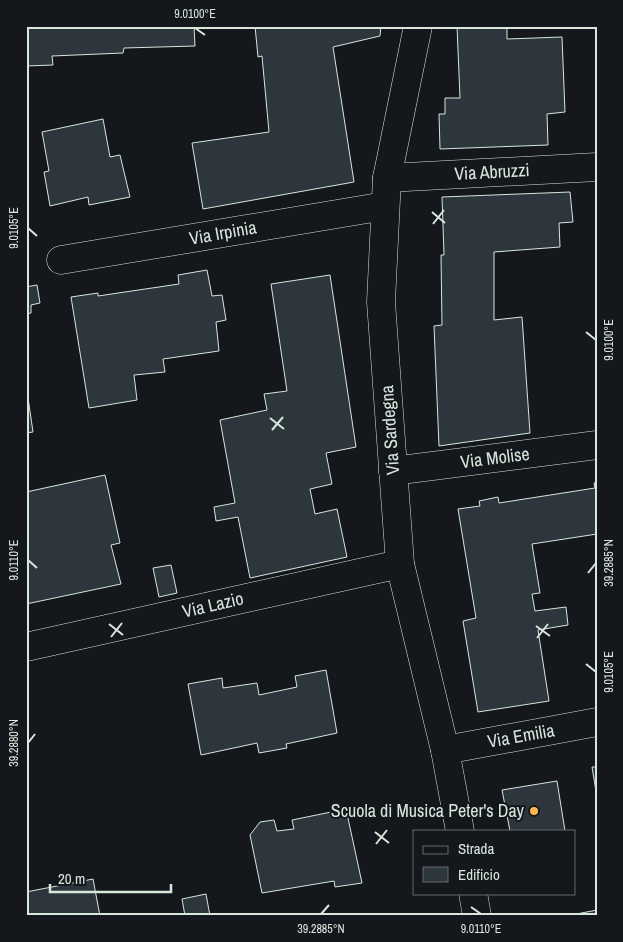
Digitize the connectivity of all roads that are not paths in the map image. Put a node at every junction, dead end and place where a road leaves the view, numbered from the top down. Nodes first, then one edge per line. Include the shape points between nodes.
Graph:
1 (418, 26) edge
2 (597, 167) edge
3 (387, 178) junction
4 (385, 206) junction
5 (61, 260) dead end
6 (597, 445) edge
7 (393, 471) junction
8 (400, 564) junction
9 (26, 646) edge
10 (597, 722) edge
11 (445, 750) junction
12 (460, 830) edge
13 (473, 894) edge
14 (477, 916) edge

1 - 3 street, Via Sardegna
2 - 3 street, Via Abruzzi
3 - 4 street, Via Sardegna
4 - 5 street, Via Irpinia
4 - 7 street, Via Sardegna via 381,302
6 - 7 street, Via Molise
7 - 8 street, Via Sardegna
8 - 9 street, Via Lazio
8 - 11 street, Via Sardegna
10 - 11 street, Via Emilia
11 - 12 street, Via Sardegna
13 - 14 street

